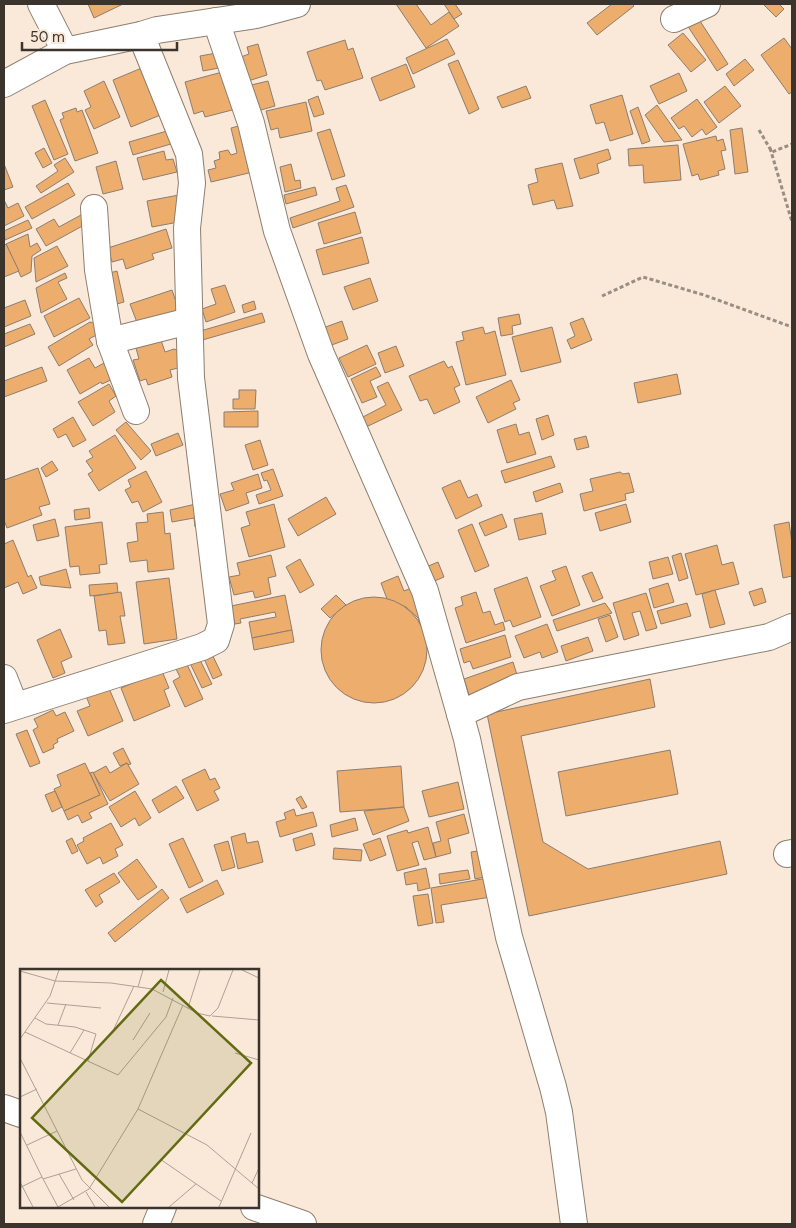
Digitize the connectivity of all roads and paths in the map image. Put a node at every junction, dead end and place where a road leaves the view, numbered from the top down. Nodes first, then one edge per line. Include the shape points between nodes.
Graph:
1 (41, 4) edge
2 (298, 4) edge
3 (707, 4) edge
4 (254, 9) edge
5 (674, 19) dead end
6 (216, 21) junction
7 (141, 35) junction
8 (65, 51) junction
9 (4, 84) edge
10 (759, 130) dead end
11 (792, 144) edge
12 (770, 148) junction
13 (94, 208) dead end
14 (792, 222) edge
15 (602, 296) dead end
16 (190, 321) junction
17 (792, 327) edge
18 (110, 341) junction
19 (136, 411) dead end
20 (792, 627) edge
21 (4, 678) edge
22 (9, 708) edge
23 (460, 714) junction
24 (4, 1108) edge
25 (20, 1114) edge
26 (163, 1208) edge
27 (257, 1208) edge
28 (156, 1224) edge
29 (303, 1224) edge
30 (574, 1224) edge

1 - 8 street
2 - 4 street
3 - 5 street
4 - 6 street
6 - 7 street
6 - 23 street via 251,123 276,231 321,354 425,591
7 - 8 street
7 - 16 street via 189,154 192,183 187,228
8 - 9 street
10 - 12 path
11 - 12 path via 772,152
12 - 14 path
13 - 18 street via 98,270
15 - 17 path via 643,277
16 - 18 street
16 - 22 street via 191,378 221,624 216,640
18 - 19 street
20 - 23 street via 769,637 518,687
21 - 22 street
23 - 30 street via 509,937 555,1096
24 - 25 street
26 - 28 street
27 - 29 street

